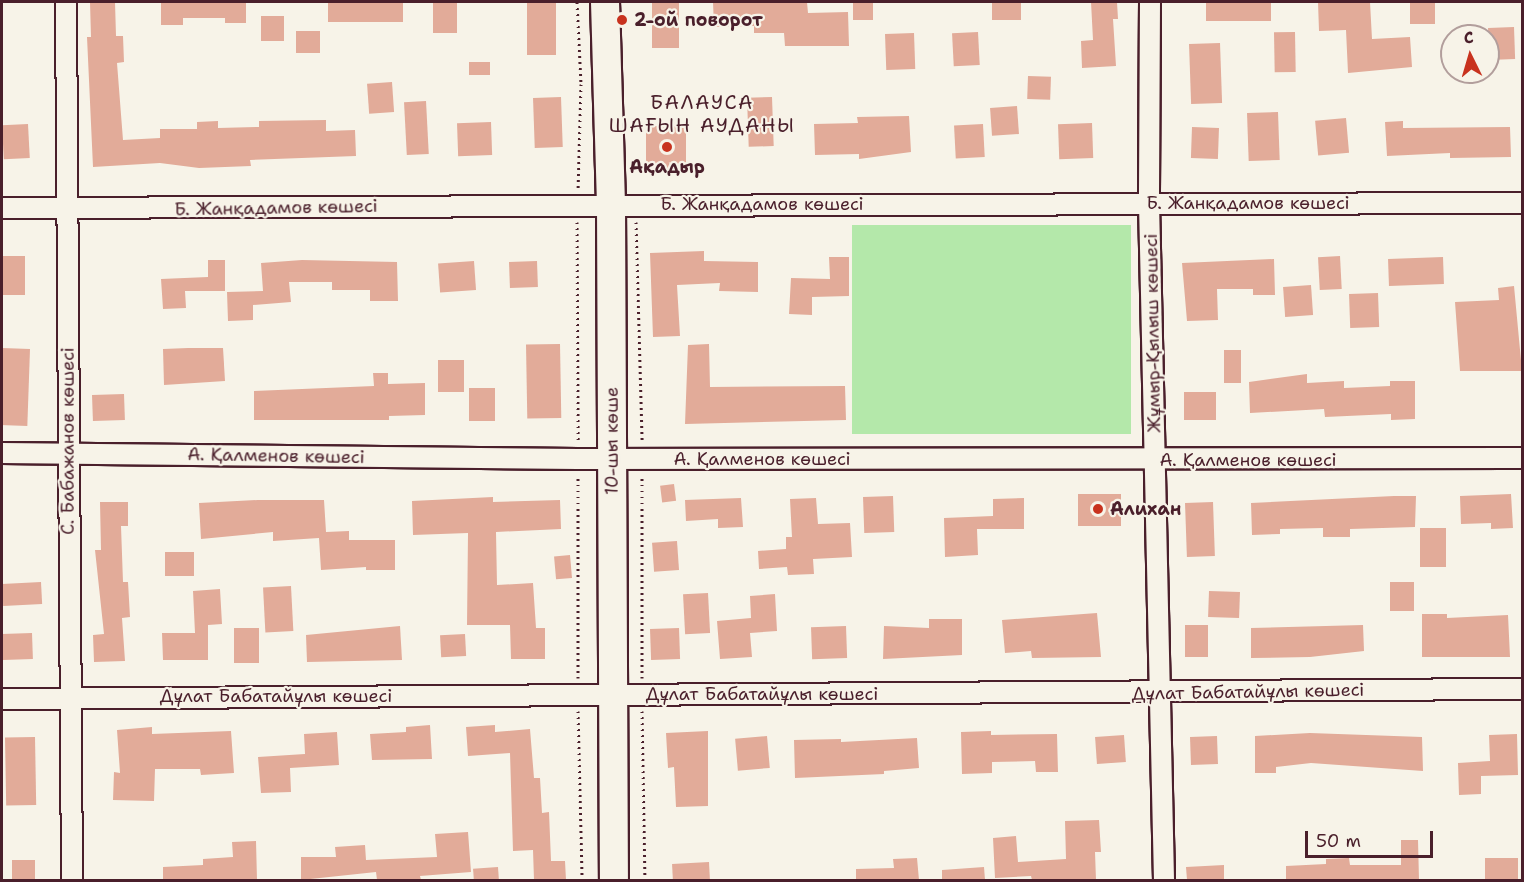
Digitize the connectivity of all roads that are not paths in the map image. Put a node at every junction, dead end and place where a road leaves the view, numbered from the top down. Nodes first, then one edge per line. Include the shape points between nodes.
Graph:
1 (66, 2) edge
2 (605, 2) edge
3 (1150, 2) edge
4 (1522, 202) edge
5 (1149, 203) junction
6 (610, 205) junction
7 (2, 208) edge
8 (68, 210) junction
9 (2, 453) edge
10 (68, 453) junction
11 (1522, 458) edge
12 (612, 459) junction
13 (1156, 461) junction
14 (1522, 689) edge
15 (1163, 693) junction
16 (613, 694) junction
17 (71, 697) junction
18 (2, 699) edge
19 (72, 880) edge
20 (614, 880) edge
21 (1164, 880) edge

1 - 8 street, С. Бабажанов көшесі
2 - 6 street, 10-шы көше
3 - 5 street, Жұмыр-Қылыш көшесі
4 - 5 street, Б. Жанқадамов көшесі
5 - 6 street, Б. Жанқадамов көшесі
5 - 13 street, Жұмыр-Қылыш көшесі
6 - 8 street, Б. Жанқадамов көшесі
6 - 12 street, 10-шы көше
7 - 8 street, Б. Жанқадамов көшесі
8 - 10 street, С. Бабажанов көшесі
9 - 10 street, А. Қалменов көшесі
10 - 12 street, А. Қалменов көшесі
10 - 17 street, С. Бабажанов көшесі
11 - 13 street, А. Қалменов көшесі
12 - 13 street, А. Қалменов көшесі
12 - 16 street, 10-шы көше
13 - 15 street, Жұмыр-Қылыш көшесі
14 - 15 street, Дұлат Бабатайұлы көшесі
15 - 16 street, Дұлат Бабатайұлы көшесі
15 - 21 street, Жұмыр-Қылыш көшесі
16 - 17 street, Дұлат Бабатайұлы көшесі
16 - 20 street, 10-шы көше
17 - 18 street, Дұлат Бабатайұлы көшесі
17 - 19 street, С. Бабажанов көшесі

